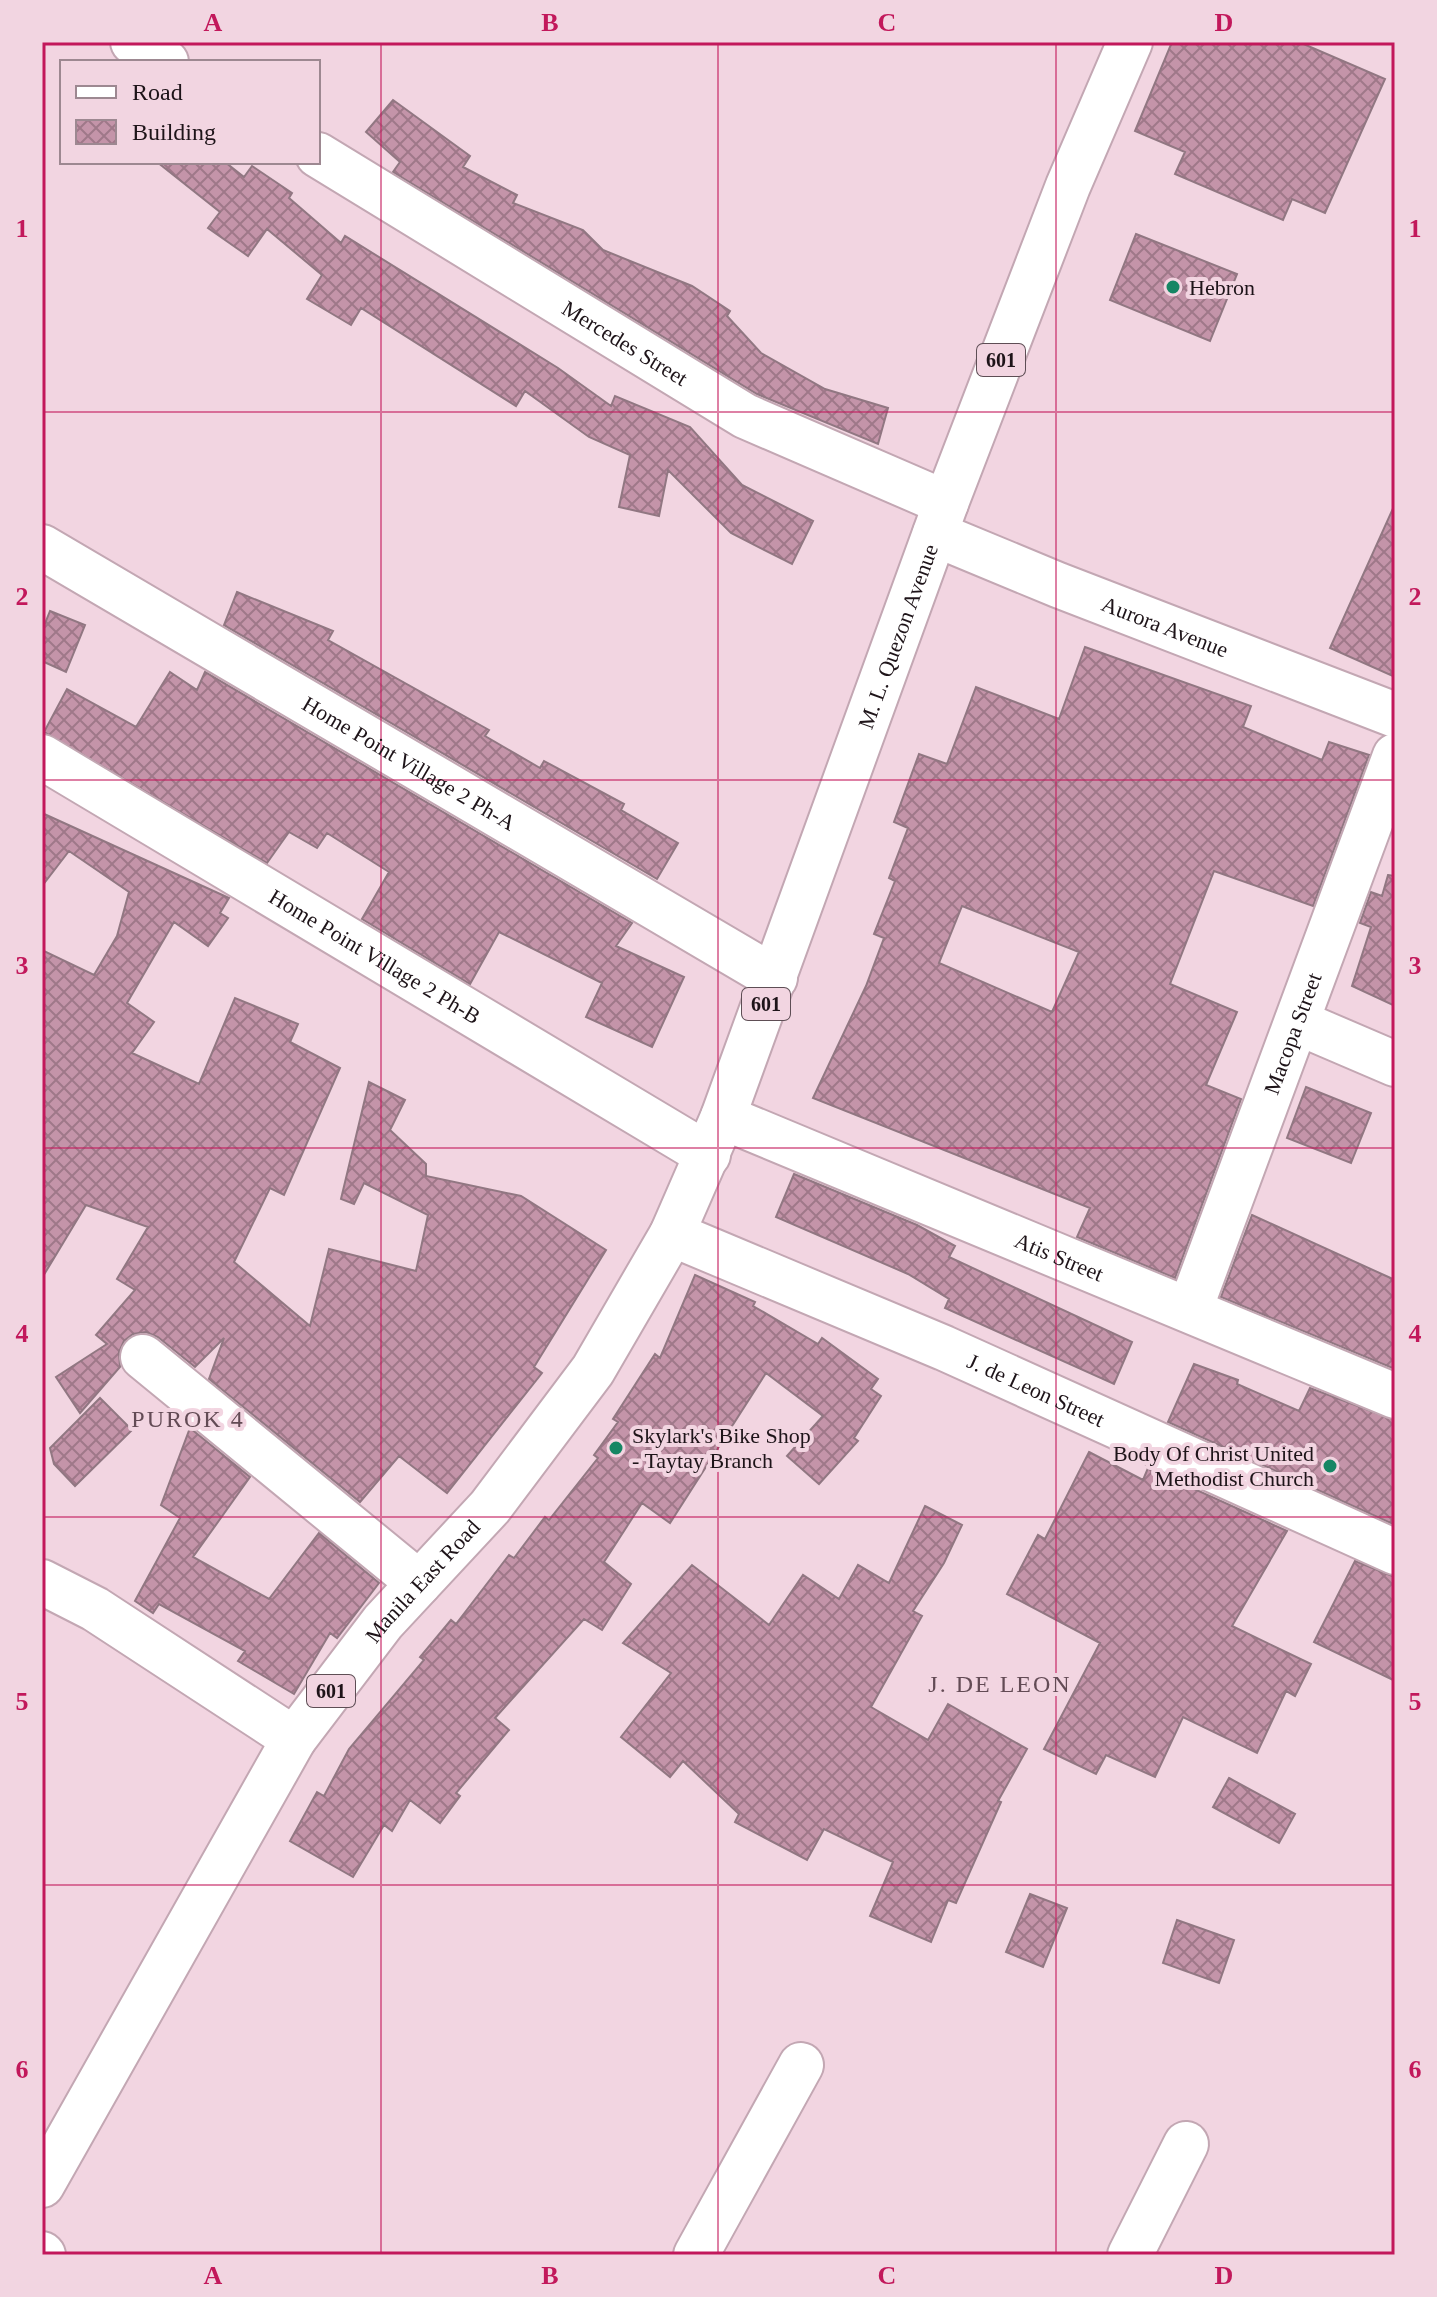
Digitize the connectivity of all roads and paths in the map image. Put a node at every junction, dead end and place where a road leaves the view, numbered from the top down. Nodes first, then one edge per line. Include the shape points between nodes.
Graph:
1 (133, 42) edge
2 (1130, 42) edge
3 (163, 60) edge
4 (320, 156) edge
5 (941, 518) junction
6 (42, 547) edge
7 (1395, 715) edge
8 (1395, 756) edge
9 (42, 757) edge
10 (775, 978) junction
11 (1297, 1022) junction
12 (1395, 1064) edge
13 (716, 1136) junction
14 (672, 1234) junction
15 (1190, 1309) junction
16 (143, 1357) dead end
17 (1395, 1396) edge
18 (1395, 1552) edge
19 (42, 1582) edge
20 (419, 1583) junction
21 (294, 1739) junction
22 (801, 2065) dead end
23 (1186, 2144) dead end
24 (42, 2185) edge
25 (696, 2255) edge
26 (1130, 2255) edge

1 - 3 street
2 - 5 street, M. L. Quezon Avenue / 601 via 1068,186
4 - 5 street, Mercedes Street via 745,416
5 - 7 street, Aurora Avenue via 1072,591
5 - 10 street, M. L. Quezon Avenue / 601
6 - 10 street, Home Point Village 2 Ph-A
8 - 11 street, Macopa Street
9 - 13 street, Home Point Village 2 Ph-B
10 - 13 street, M. L. Quezon Avenue / 601
11 - 12 street
11 - 15 street, Macopa Street
13 - 14 street, M. L. Quezon Avenue / 601
13 - 15 street, Atis Street
14 - 18 street, J. de Leon Street via 944,1348
14 - 20 street, Manila East Road / 601 via 593,1370 490,1507
15 - 17 street, Atis Street
16 - 20 street
19 - 21 street via 95,1609
20 - 21 street, Manila East Road / 601
21 - 24 street, Manila East Road / 601
22 - 25 street
23 - 26 street

